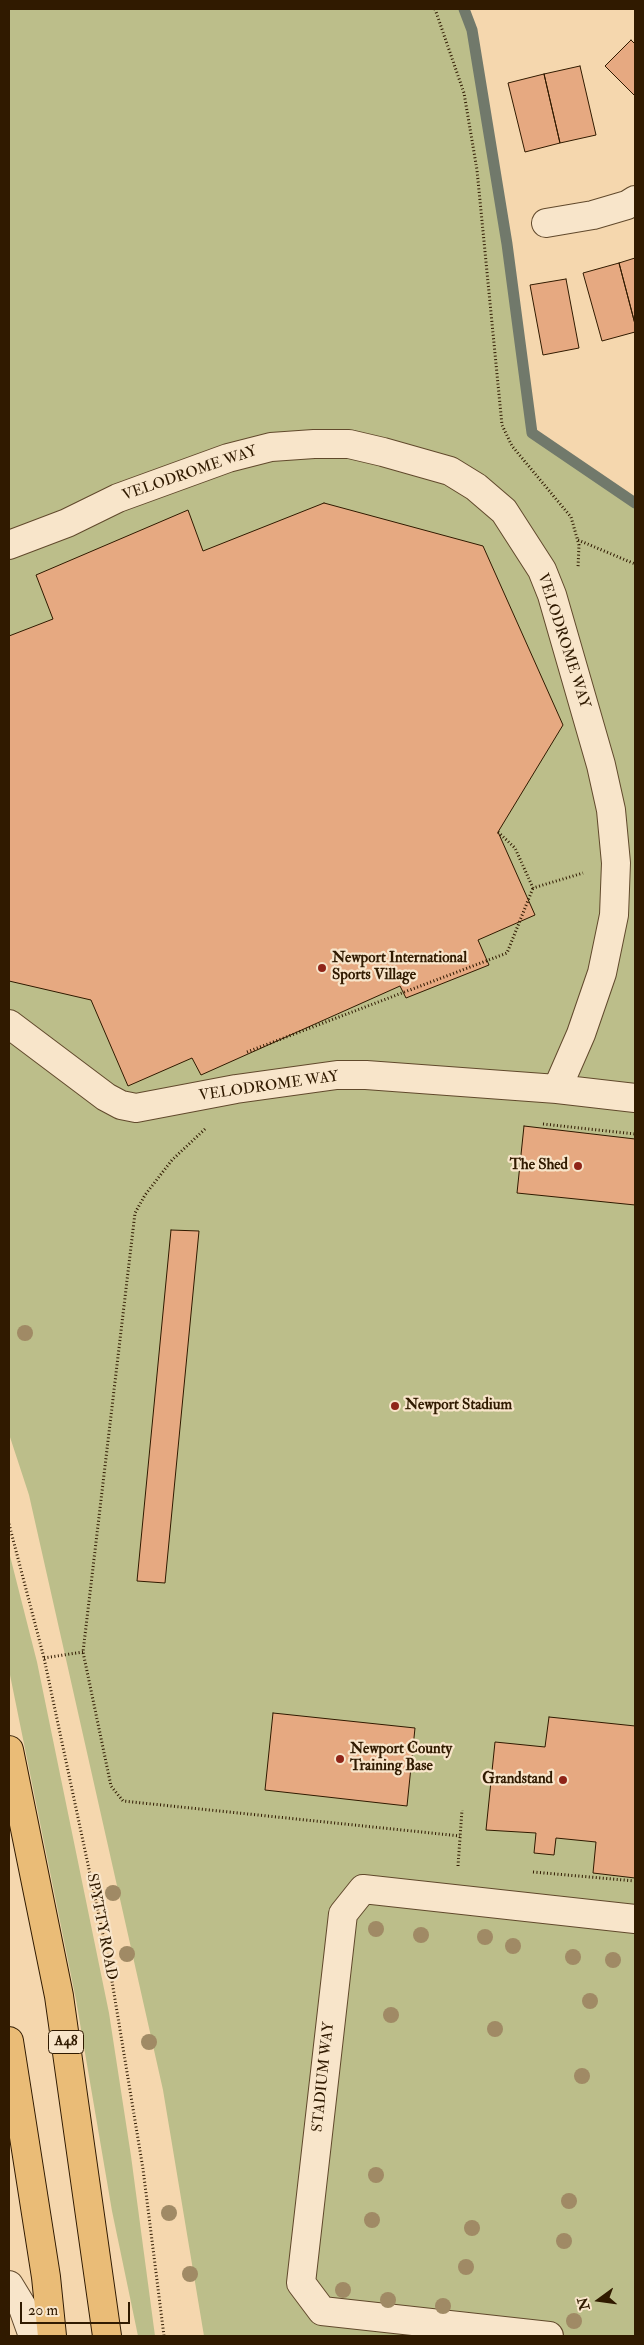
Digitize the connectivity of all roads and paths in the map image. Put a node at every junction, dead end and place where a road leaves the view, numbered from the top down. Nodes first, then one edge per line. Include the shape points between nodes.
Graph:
1 (435, 9) edge
2 (635, 200) edge
3 (546, 223) dead end
4 (578, 540) junction
5 (9, 545) edge
6 (635, 564) edge
7 (552, 595) junction
8 (498, 832) dead end
9 (616, 863) junction
10 (533, 888) junction
11 (9, 1024) edge
12 (245, 1088) junction
13 (557, 1090) junction
14 (635, 1098) edge
15 (9, 1524) edge
16 (83, 1652) junction
17 (44, 1658) junction
18 (9, 1750) edge
19 (462, 1810) dead end
20 (460, 1836) junction
21 (458, 1866) dead end
22 (526, 1871) dead end
23 (635, 1881) edge
24 (635, 1919) edge
25 (9, 2041) edge
26 (9, 2285) edge
27 (32, 2336) edge
28 (52, 2336) edge
29 (107, 2336) edge
30 (164, 2336) edge
31 (550, 2336) edge

1 - 4 path via 464,93 477,170 502,425 512,446 571,517
2 - 3 street via 593,215
4 - 6 path
4 - 7 path via 579,566
5 - 7 street, VELODROME WAY via 68,523 118,498 228,458 271,447 349,444 450,471 476,487 504,511 542,570
7 - 9 street, VELODROME WAY via 601,765 611,810
8 - 10 path via 514,848
9 - 10 path
9 - 13 street, VELODROME WAY via 614,915 602,974
10 - 12 path via 507,953 237,1056
11 - 12 street, VELODROME WAY via 90,1087 121,1105 136,1108
12 - 13 street, VELODROME WAY via 337,1075 366,1075
12 - 16 path via 172,1160 135,1214
13 - 14 street, VELODROME WAY
15 - 17 path, SPYTTY ROAD
16 - 17 path
16 - 20 path via 111,1786 123,1801
17 - 30 path, SPYTTY ROAD via 109,1963 143,2170
18 - 29 main road, A48 via 59,1996
19 - 20 path
20 - 21 path
22 - 23 path
24 - 31 street, STADIUM WAY via 363,1889 342,1914 301,2283 322,2311
25 - 28 main road via 46,2277
26 - 27 street via 23,2308

